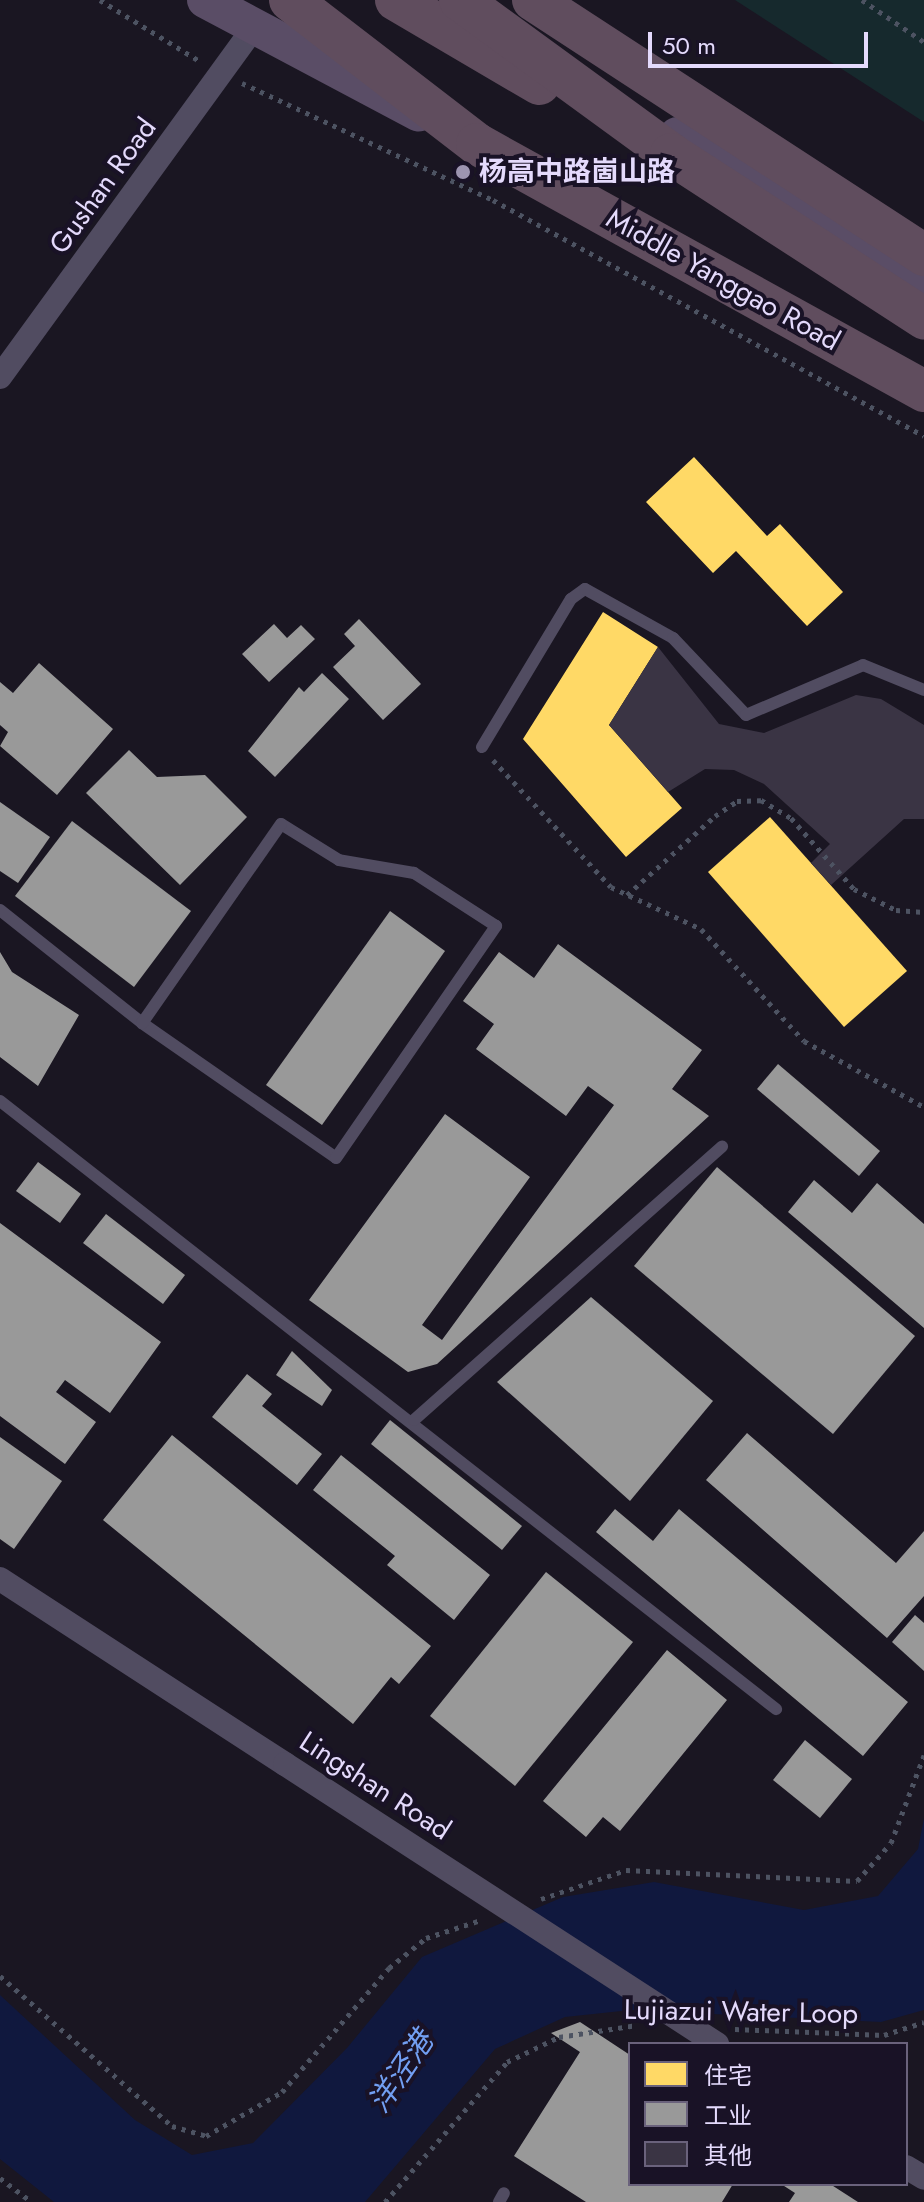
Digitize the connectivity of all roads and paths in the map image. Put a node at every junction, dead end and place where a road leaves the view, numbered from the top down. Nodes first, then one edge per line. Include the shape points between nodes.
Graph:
1 (100, 0) edge
2 (205, 0) edge
3 (290, 0) edge
4 (533, 0) edge
5 (862, 0) edge
6 (400, 2) edge
7 (475, 10) edge
8 (252, 30) junction
9 (924, 42) edge
10 (222, 74) junction
11 (477, 144) junction
12 (671, 154) junction
13 (924, 255) edge
14 (924, 287) edge
15 (924, 318) edge
16 (0, 377) edge
17 (924, 391) edge
18 (924, 436) edge
19 (924, 690) edge
20 (482, 747) joint
21 (627, 895) junction
22 (0, 910) edge
23 (924, 912) edge
24 (142, 1023) junction
25 (0, 1101) edge
26 (924, 1107) edge
27 (722, 1147) dead end
28 (414, 1420) junction
29 (0, 1579) edge
30 (776, 1709) dead end
31 (924, 1755) edge
32 (526, 1904) dead end
33 (483, 1919) dead end
34 (0, 1976) edge
35 (924, 2022) edge
36 (654, 2025) dead end
37 (724, 2036) edge
38 (0, 2178) edge
39 (32, 2202) edge
40 (385, 2202) edge

1 - 10 path
2 - 8 main road
3 - 11 highway, Middle Yanggao Road
4 - 13 highway
5 - 9 path
6 - 12 highway
7 - 12 highway
7 - 14 main road
8 - 10 street, Gushan Road
8 - 11 main road
10 - 16 street, Gushan Road
10 - 18 path via 493,200
11 - 17 highway, Middle Yanggao Road
12 - 15 highway
19 - 20 lane via 863,665 746,715 673,638 585,589 571,599
20 - 21 path via 611,887
21 - 23 path via 715,816 737,801 761,800 791,818 854,889 896,910
21 - 26 path via 701,929 804,1041
22 - 24 lane
24 - 24 lane via 336,1158 496,926 414,873 339,860 281,824
25 - 28 lane
27 - 28 lane
28 - 30 lane
29 - 37 street, Lingshan Road, bridge via 285,1764
31 - 32 path via 891,1843 857,1881 626,1870
33 - 34 path via 426,1938 389,1968 282,2092 206,2136 172,2126
35 - 37 path, Lujiazui Water Loop via 884,2035
36 - 40 path, Lujiazui Water Loop via 559,2037 507,2062
38 - 39 path

